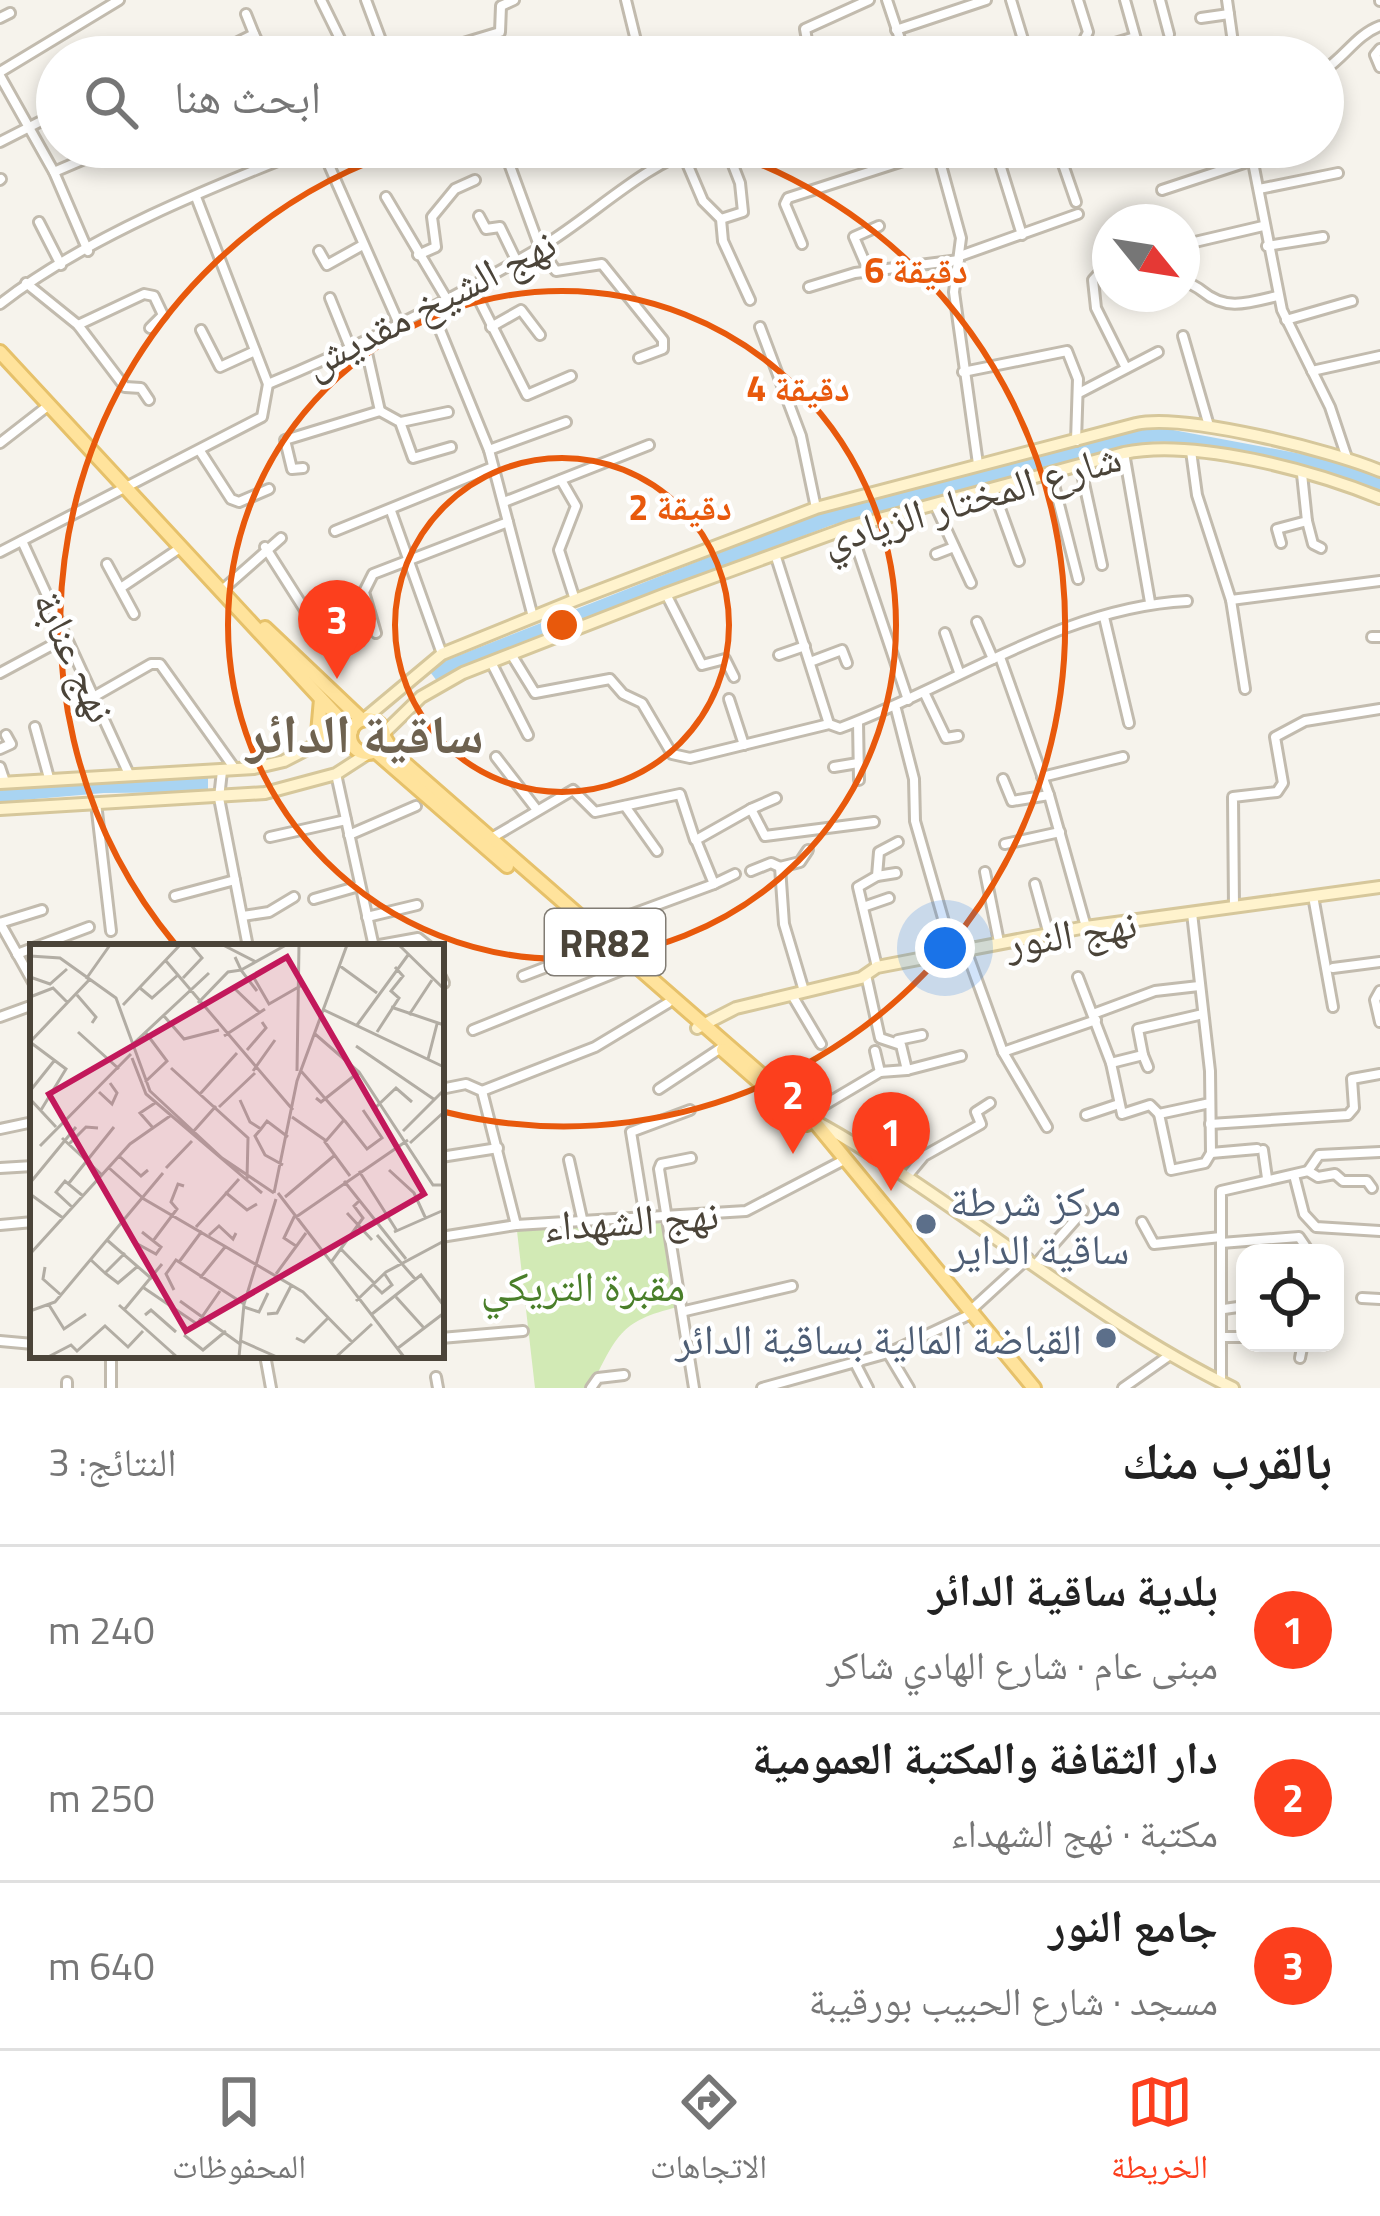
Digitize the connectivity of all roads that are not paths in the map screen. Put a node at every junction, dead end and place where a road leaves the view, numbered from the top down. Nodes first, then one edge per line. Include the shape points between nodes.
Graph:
1 (119, 0) edge
2 (321, 0) edge
3 (366, 0) edge
4 (514, 0) edge
5 (626, 0) edge
6 (869, 0) edge
7 (887, 0) edge
8 (986, 0) edge
9 (1011, 0) edge
10 (1078, 0) edge
11 (1125, 0) edge
12 (1160, 0) edge
13 (1227, 0) edge
14 (10, 13) dead end
15 (246, 14) dead end
16 (1229, 14) junction
17 (0, 18) edge
18 (1201, 18) dead end
19 (1380, 26) edge
20 (896, 30) junction
21 (254, 34) joint
22 (1169, 34) dead end
23 (61, 36) edge
24 (250, 36) edge
25 (339, 36) edge
26 (379, 36) edge
27 (487, 36) edge
28 (635, 36) edge
29 (806, 36) edge
30 (898, 36) edge
31 (1022, 36) edge
32 (1086, 36) edge
33 (1135, 36) edge
34 (1232, 36) edge
35 (1380, 49) edge
36 (36, 52) edge
37 (1344, 57) edge
38 (1380, 67) edge
39 (0, 74) edge
40 (36, 124) edge
41 (29, 127) junction
42 (36, 140) edge
43 (0, 142) edge
44 (52, 168) edge
45 (63, 168) edge
46 (266, 168) edge
47 (326, 168) edge
48 (510, 168) edge
49 (656, 168) edge
50 (690, 168) edge
51 (734, 168) edge
52 (877, 168) edge
53 (943, 168) edge
54 (1001, 168) edge
55 (1064, 168) edge
56 (1229, 168) edge
57 (1254, 168) edge
58 (54, 172) junction
59 (1338, 173) dead end
60 (476, 180) dead end
61 (1162, 190) dead end
62 (1258, 190) junction
63 (196, 197) junction
64 (386, 197) dead end
65 (1076, 202) dead end
66 (1078, 214) dead end
67 (479, 216) dead end
68 (721, 219) junction
69 (39, 222) dead end
70 (879, 226) dead end
71 (1263, 226) junction
72 (1022, 235) junction
73 (1323, 237) dead end
74 (1200, 240) edge
75 (802, 244) dead end
76 (361, 246) junction
77 (1267, 247) junction
78 (539, 248) junction
79 (319, 250) dead end
80 (88, 251) junction
81 (418, 255) junction
82 (960, 258) junction
83 (516, 260) junction
84 (62, 265) junction
85 (869, 272) junction
86 (26, 284) junction
87 (471, 284) junction
88 (809, 287) dead end
89 (1200, 293) edge
90 (1278, 296) junction
91 (330, 298) dead end
92 (446, 298) junction
93 (750, 300) dead end
94 (1352, 301) dead end
95 (0, 304) edge
96 (431, 308) junction
97 (1100, 312) edge
98 (1286, 320) junction
99 (399, 324) junction
100 (78, 326) junction
101 (491, 327) junction
102 (760, 327) dead end
103 (150, 328) dead end
104 (201, 330) dead end
105 (541, 335) dead end
106 (1183, 336) dead end
107 (364, 344) junction
108 (351, 350) junction
109 (255, 351) junction
110 (0, 352) edge
111 (1158, 352) dead end
112 (1380, 356) edge
113 (639, 358) dead end
114 (1126, 368) junction
115 (1312, 371) junction
116 (963, 372) junction
117 (571, 376) dead end
118 (268, 384) junction
119 (1079, 393) junction
120 (149, 400) dead end
121 (50, 404) junction
122 (380, 411) junction
123 (448, 412) dead end
124 (400, 422) junction
125 (566, 422) dead end
126 (1209, 428) junction
127 (1076, 441) junction
128 (0, 443) edge
129 (649, 445) dead end
130 (451, 448) dead end
131 (488, 449) junction
132 (200, 451) junction
133 (1191, 451) junction
134 (1124, 453) junction
135 (1348, 459) junction
136 (978, 464) junction
137 (1079, 465) junction
138 (494, 467) junction
139 (303, 468) dead end
140 (1380, 471) edge
141 (1051, 473) junction
142 (1302, 475) junction
143 (561, 480) junction
144 (269, 489) dead end
145 (128, 490) junction
146 (990, 490) junction
147 (1380, 498) edge
148 (504, 502) junction
149 (934, 503) junction
150 (816, 508) junction
151 (391, 511) junction
152 (1306, 521) junction
153 (508, 522) junction
154 (850, 526) junction
155 (335, 531) dead end
156 (281, 538) dead end
157 (22, 541) junction
158 (1281, 543) dead end
159 (265, 547) junction
160 (954, 547) junction
161 (2, 548) edge
162 (180, 548) junction
163 (1321, 548) dead end
164 (775, 554) junction
165 (936, 554) dead end
166 (404, 560) junction
167 (1019, 561) dead end
168 (107, 564) dead end
169 (1102, 566) dead end
170 (1078, 579) dead end
171 (1380, 581) edge
172 (971, 583) dead end
173 (122, 587) junction
174 (221, 591) junction
175 (666, 594) junction
176 (575, 600) junction
177 (1231, 600) junction
178 (1187, 601) dead end
179 (1150, 602) junction
180 (134, 614) dead end
181 (244, 614) junction
182 (533, 616) junction
183 (1104, 617) junction
184 (976, 622) dead end
185 (376, 633) dead end
186 (944, 634) dead end
187 (67, 637) junction
188 (345, 641) dead end
189 (805, 646) junction
190 (442, 654) junction
191 (511, 654) junction
192 (779, 655) dead end
193 (996, 658) junction
194 (491, 662) junction
195 (810, 662) junction
196 (848, 663) dead end
197 (959, 672) junction
198 (0, 673) edge
199 (734, 677) dead end
200 (411, 683) junction
201 (1245, 689) dead end
202 (924, 692) junction
203 (95, 696) junction
204 (422, 697) junction
205 (321, 698) junction
206 (729, 699) dead end
207 (908, 700) junction
208 (896, 709) junction
209 (1380, 709) edge
210 (858, 722) junction
211 (1129, 723) dead end
212 (829, 724) junction
213 (357, 726) junction
214 (35, 728) dead end
215 (7, 735) dead end
216 (384, 735) junction
217 (528, 735) dead end
218 (958, 736) dead end
219 (317, 745) junction
220 (744, 745) junction
221 (0, 749) edge
222 (373, 751) junction
223 (496, 757) dead end
224 (1123, 757) dead end
225 (858, 763) junction
226 (834, 766) dead end
227 (0, 767) edge
228 (236, 770) junction
229 (221, 771) junction
230 (128, 772) junction
231 (336, 774) junction
232 (1042, 777) junction
233 (50, 778) junction
234 (1003, 779) dead end
235 (859, 780) dead end
236 (2, 782) edge
237 (1049, 795) junction
238 (219, 798) junction
239 (776, 798) dead end
240 (96, 801) junction
241 (416, 806) dead end
242 (625, 806) junction
243 (0, 809) edge
244 (751, 809) junction
245 (536, 810) junction
246 (346, 820) junction
247 (874, 822) dead end
248 (1060, 832) junction
249 (349, 835) junction
250 (270, 837) dead end
251 (695, 840) junction
252 (486, 842) junction
253 (898, 842) dead end
254 (1005, 844) dead end
255 (808, 850) dead end
256 (657, 851) dead end
257 (780, 867) junction
258 (751, 871) dead end
259 (985, 872) dead end
260 (896, 873) dead end
261 (735, 874) dead end
262 (877, 876) junction
263 (235, 880) junction
264 (714, 884) junction
265 (1035, 884) dead end
266 (359, 886) junction
267 (1380, 886) edge
268 (1313, 895) junction
269 (175, 896) dead end
270 (294, 897) dead end
271 (889, 898) dead end
272 (314, 899) dead end
273 (417, 904) dead end
274 (863, 907) junction
275 (1234, 907) junction
276 (41, 910) dead end
277 (1192, 913) junction
278 (243, 916) junction
279 (368, 916) junction
280 (0, 923) edge
281 (89, 927) dead end
282 (1086, 927) junction
283 (111, 932) dead end
284 (1049, 934) junction
285 (596, 940) junction
286 (999, 942) junction
287 (44, 944) edge
288 (248, 944) edge
289 (374, 944) edge
290 (385, 944) edge
291 (427, 944) edge
292 (30, 949) edge
293 (960, 951) junction
294 (17, 954) junction
295 (1380, 962) edge
296 (878, 967) junction
297 (627, 968) junction
298 (1333, 968) dead end
299 (866, 975) junction
300 (523, 976) dead end
301 (30, 977) edge
302 (1078, 977) dead end
303 (1199, 986) junction
304 (1380, 991) edge
305 (798, 992) junction
306 (668, 1004) junction
307 (30, 1006) edge
308 (1333, 1007) dead end
309 (1203, 1014) junction
310 (0, 1017) edge
311 (1095, 1017) junction
312 (1380, 1021) edge
313 (700, 1026) junction
314 (473, 1030) dead end
315 (922, 1034) dead end
316 (897, 1041) junction
317 (821, 1044) dead end
318 (721, 1048) junction
319 (875, 1051) dead end
320 (1003, 1052) junction
321 (1143, 1055) junction
322 (961, 1056) dead end
323 (1111, 1063) junction
324 (1148, 1067) dead end
325 (908, 1070) junction
326 (880, 1072) junction
327 (1380, 1075) edge
328 (444, 1088) edge
329 (659, 1089) dead end
330 (482, 1091) junction
331 (1210, 1102) junction
332 (990, 1103) dead end
333 (1119, 1104) junction
334 (690, 1110) dead end
335 (1159, 1114) junction
336 (1086, 1115) dead end
337 (30, 1123) edge
338 (813, 1124) junction
339 (1210, 1124) junction
340 (1048, 1127) dead end
341 (0, 1130) edge
342 (836, 1139) junction
343 (498, 1148) junction
344 (1380, 1152) edge
345 (1211, 1153) junction
346 (444, 1157) edge
347 (691, 1158) dead end
348 (569, 1160) dead end
349 (844, 1160) junction
350 (30, 1166) edge
351 (0, 1168) edge
352 (1308, 1171) junction
353 (909, 1174) junction
354 (1294, 1175) junction
355 (1267, 1179) junction
356 (1372, 1188) dead end
357 (1083, 1210) dead end
358 (670, 1216) junction
359 (644, 1218) junction
360 (30, 1222) edge
361 (583, 1222) junction
362 (1142, 1222) dead end
363 (0, 1225) edge
364 (516, 1226) junction
365 (1380, 1231) edge
366 (444, 1237) edge
367 (1221, 1240) junction
368 (1304, 1244) edge
369 (1033, 1260) junction
370 (792, 1286) dead end
371 (1362, 1298) dead end
372 (1380, 1299) edge
373 (1236, 1307) edge
374 (1224, 1309) junction
375 (685, 1311) junction
376 (971, 1312) junction
377 (523, 1331) dead end
378 (1225, 1337) junction
379 (1236, 1337) edge
380 (444, 1338) edge
381 (0, 1341) edge
382 (30, 1344) edge
383 (1301, 1352) edge
384 (888, 1353) junction
385 (1170, 1355) junction
386 (266, 1358) edge
387 (1300, 1358) dead end
388 (854, 1361) junction
389 (624, 1375) dead end
390 (436, 1377) dead end
391 (790, 1384) edge
392 (1227, 1385) edge
393 (271, 1388) edge
394 (438, 1388) edge
395 (591, 1388) edge
396 (694, 1388) edge
397 (762, 1388) edge
398 (868, 1388) edge
399 (909, 1388) edge
400 (1034, 1388) edge
401 (1124, 1388) edge

1 - 23 street
2 - 25 street
3 - 26 street
4 - 27 street via 501,6 500,32
5 - 28 street
6 - 29 street via 805,29
7 - 20 street
8 - 20 street
9 - 31 street
10 - 32 street
11 - 33 street
12 - 22 street
13 - 16 street
14 - 17 street
15 - 21 street
16 - 18 street
16 - 34 street
19 - 37 street via 1358,37
20 - 30 street
21 - 24 street
35 - 38 street
36 - 39 street
39 - 41 street
40 - 41 street
41 - 42 street
41 - 43 street
44 - 58 street
45 - 58 street
46 - 63 street
47 - 76 street
48 - 78 street
49 - 78 street, نهج الشيخ مقديش
50 - 68 street
51 - 68 street via 743,212
52 - 75 street via 788,198
53 - 82 street
54 - 72 street
55 - 65 street
56 - 61 street
57 - 62 street
58 - 80 street
59 - 62 street
60 - 81 street via 455,189 433,217 436,247
62 - 71 street
63 - 80 street
63 - 109 street
64 - 81 street
66 - 72 street
67 - 83 street via 486,229 500,227
68 - 93 street
69 - 84 street
70 - 85 street via 854,236
71 - 74 street
71 - 77 street
72 - 82 street
73 - 77 street
76 - 79 street via 327,265
76 - 99 street
77 - 90 street
78 - 83 street, نهج الشيخ مقديش
78 - 113 street via 560,274 606,266 665,344
80 - 84 street
81 - 92 street
82 - 85 street
82 - 116 street via 954,285
83 - 87 street, نهج الشيخ مقديش
84 - 86 street
85 - 88 street
86 - 95 street
86 - 100 street
87 - 92 street, نهج الشيخ مقديش
87 - 101 street
89 - 90 street via 1242,305
90 - 98 street
91 - 108 street
92 - 96 street, نهج الشيخ مقديش
94 - 98 street
96 - 99 street, نهج الشيخ مقديش
96 - 131 street
97 - 114 street
98 - 115 street
99 - 107 street, نهج الشيخ مقديش
100 - 103 street via 145,294 163,315
100 - 120 street via 125,386 141,388
101 - 105 street via 521,310
101 - 117 street via 527,395
102 - 150 street via 801,436
104 - 109 street via 220,367
106 - 126 street
107 - 108 street, نهج الشيخ مقديش
107 - 122 street
108 - 118 street, نهج الشيخ مقديش
109 - 118 street
110 - 121 main road, RR82
111 - 114 street
112 - 115 street
114 - 119 street
115 - 135 street
116 - 119 street via 1062,349
116 - 136 street
118 - 132 street, نهج الشيخ مقديش via 262,416
119 - 127 street
121 - 128 street
121 - 145 main road, RR82
122 - 124 street
122 - 139 street via 285,440 292,469
123 - 124 street
124 - 130 street via 413,458
125 - 131 street
126 - 127 street via 1148,421
126 - 135 street
127 - 136 street
129 - 143 street
131 - 138 street
132 - 144 street via 231,500
132 - 145 street, نهج الشيخ مقديش
133 - 134 street, شارع المختار الزيادي
133 - 142 street, شارع المختار الزيادي
133 - 177 street via 1204,524
134 - 137 street, شارع المختار الزيادي
134 - 179 street
135 - 140 street
136 - 146 street
136 - 150 street
137 - 141 street, شارع المختار الزيادي
137 - 169 street
138 - 148 street
138 - 151 street
141 - 146 street, شارع المختار الزيادي
141 - 170 street
142 - 147 street, شارع المختار الزيادي
142 - 152 street
143 - 148 street
143 - 176 street via 575,506 559,550
145 - 157 street, نهج الشيخ مقديش
145 - 162 main road, RR82
146 - 149 street, شارع المختار الزيادي
146 - 167 street
148 - 153 street
149 - 154 street, شارع المختار الزيادي
149 - 160 street
150 - 176 street
151 - 155 street
151 - 166 street
152 - 158 street via 1277,529
152 - 163 street
153 - 166 street
153 - 182 street
154 - 164 street, شارع المختار الزيادي
154 - 207 street
156 - 159 street
157 - 161 street, نهج الشيخ مقديش
157 - 187 street, نهج عنابة
159 - 174 street
159 - 188 street via 324,640 341,632
160 - 165 street
160 - 172 street
162 - 173 street
162 - 174 main road, RR82
164 - 175 street, شارع المختار الزيادي
164 - 189 street
166 - 185 street via 367,582
166 - 190 street
168 - 173 street
171 - 177 street
173 - 180 street
174 - 181 main road, RR82
175 - 191 street, شارع المختار الزيادي
175 - 199 street via 702,665 725,659
176 - 182 street
177 - 201 street
178 - 179 street
179 - 183 street
181 - 205 main road, RR82
181 - 213 main road, RR82
182 - 190 street
183 - 193 street
183 - 211 street
184 - 193 street
186 - 197 street
187 - 198 street
187 - 203 street, نهج عنابة
189 - 192 street
189 - 195 street
190 - 200 street
191 - 194 street, شارع المختار الزيادي
191 - 220 street via 541,695 610,679 643,703 677,758
193 - 197 street
193 - 232 street
194 - 204 street, شارع المختار الزيادي
194 - 217 street
195 - 196 street via 842,650
195 - 212 street
197 - 202 street
200 - 204 street
200 - 213 street
202 - 207 street
202 - 218 street via 946,738
203 - 228 street via 160,664
203 - 230 street, نهج عنابة
204 - 216 street, شارع المختار الزيادي
205 - 213 main road, RR82
205 - 219 main road
206 - 220 street
207 - 208 street
208 - 210 street
208 - 293 street via 914,779 915,821
209 - 275 street via 1305,721 1274,736 1283,783 1277,792 1233,797
210 - 212 street
210 - 225 street
212 - 220 street
213 - 216 main road, RR82 via 378,723
213 - 219 street
213 - 222 main road, RR82 via 355,747
214 - 233 street
215 - 221 street via 10,744
216 - 222 main road
216 - 252 main road, RR82
219 - 228 street
222 - 231 street
222 - 252 main road, RR82
223 - 245 street
224 - 232 street
225 - 226 street
225 - 235 street
227 - 236 street
228 - 229 street
229 - 230 street
229 - 238 street
230 - 233 street
231 - 238 street
231 - 246 street
232 - 237 street
233 - 236 street
234 - 237 street via 1012,801
237 - 248 street
238 - 240 street
238 - 263 street
239 - 244 street
240 - 243 street
240 - 283 street
241 - 249 street
242 - 245 street via 588,810 573,790
242 - 251 street via 680,794
242 - 256 street
244 - 247 street via 765,836
244 - 251 street
245 - 252 street
246 - 249 street
246 - 250 street
248 - 254 street
248 - 282 street
249 - 266 street
251 - 264 street
252 - 285 main road, RR82
253 - 262 street via 879,852
255 - 257 street via 800,862
257 - 258 street
257 - 305 street
259 - 286 street
260 - 262 street
261 - 264 street
262 - 274 street via 858,887
263 - 269 street
263 - 278 street
264 - 285 street via 619,919
265 - 284 street
266 - 272 street
266 - 279 street
267 - 268 street, نهج النور
268 - 275 street, نهج النور
268 - 308 street
270 - 278 street
271 - 274 street
273 - 279 street
274 - 296 street
275 - 277 street, نهج النور
276 - 280 street
277 - 282 street, نهج النور
277 - 303 street
278 - 288 street
279 - 289 street
280 - 294 street
281 - 287 street
282 - 284 street, نهج النور
284 - 286 street, نهج النور
285 - 297 main road, RR82
285 - 300 street
285 - 313 main road, RR82
286 - 293 street, نهج النور
290 - 291 street
292 - 294 street
293 - 296 street, نهج النور
293 - 320 street
294 - 301 street
295 - 298 street
296 - 299 street, نهج النور
297 - 306 main road, RR82
297 - 314 street
299 - 305 street, نهج النور
299 - 316 street via 880,1037
302 - 311 street
303 - 309 street
303 - 311 street via 1155,992
304 - 312 street
305 - 313 street, نهج النور
305 - 317 street
306 - 313 main road, RR82
306 - 330 street via 595,1047
307 - 310 street
309 - 321 street via 1138,1029
309 - 331 street
311 - 320 street
311 - 323 street
313 - 318 main road, RR82
313 - 338 main road, RR82 via 769,1077
315 - 316 street
316 - 325 street
318 - 329 street
318 - 338 main road, RR82
319 - 326 street
320 - 340 street
321 - 323 street
321 - 324 street
322 - 325 street
323 - 333 street
325 - 326 street
326 - 338 street
327 - 339 street via 1352,1079 1348,1114
328 - 330 street
330 - 343 street, نهج الشهداء
331 - 335 street
331 - 339 street
332 - 353 street via 976,1112 981,1124 924,1156
333 - 335 street via 1122,1114 1150,1105
333 - 336 street
334 - 359 street via 631,1132
335 - 345 street via 1171,1170 1205,1163
337 - 341 street
338 - 342 main road, RR82
339 - 345 street
342 - 349 main road, RR82
342 - 353 street
343 - 346 street
343 - 364 street, نهج الشهداء
344 - 352 street via 1318,1156
345 - 355 street via 1260,1149
347 - 358 street via 659,1166
348 - 361 street
349 - 358 street, نهج الشهداء via 757,1208
349 - 376 main road, RR82
350 - 351 street
352 - 354 street
352 - 356 street
353 - 369 street
354 - 355 street
354 - 365 street via 1316,1227
355 - 367 street via 1221,1191
357 - 369 street
358 - 359 street, نهج الشهداء
358 - 375 street
359 - 361 street, نهج الشهداء
360 - 363 street
361 - 364 street, نهج الشهداء
362 - 367 street via 1154,1244
364 - 366 street
367 - 368 street via 1299,1237
367 - 374 street
369 - 376 street
369 - 385 street
370 - 375 street
371 - 372 street
373 - 374 street
374 - 378 street
375 - 396 street
376 - 384 street
376 - 400 main road, RR82
377 - 380 street
378 - 379 street
378 - 392 street
381 - 382 street
383 - 387 street
384 - 388 street
384 - 399 street
385 - 392 street
385 - 401 street
386 - 393 street
388 - 391 street
388 - 398 street
389 - 395 street via 598,1378
390 - 394 street
391 - 397 street

